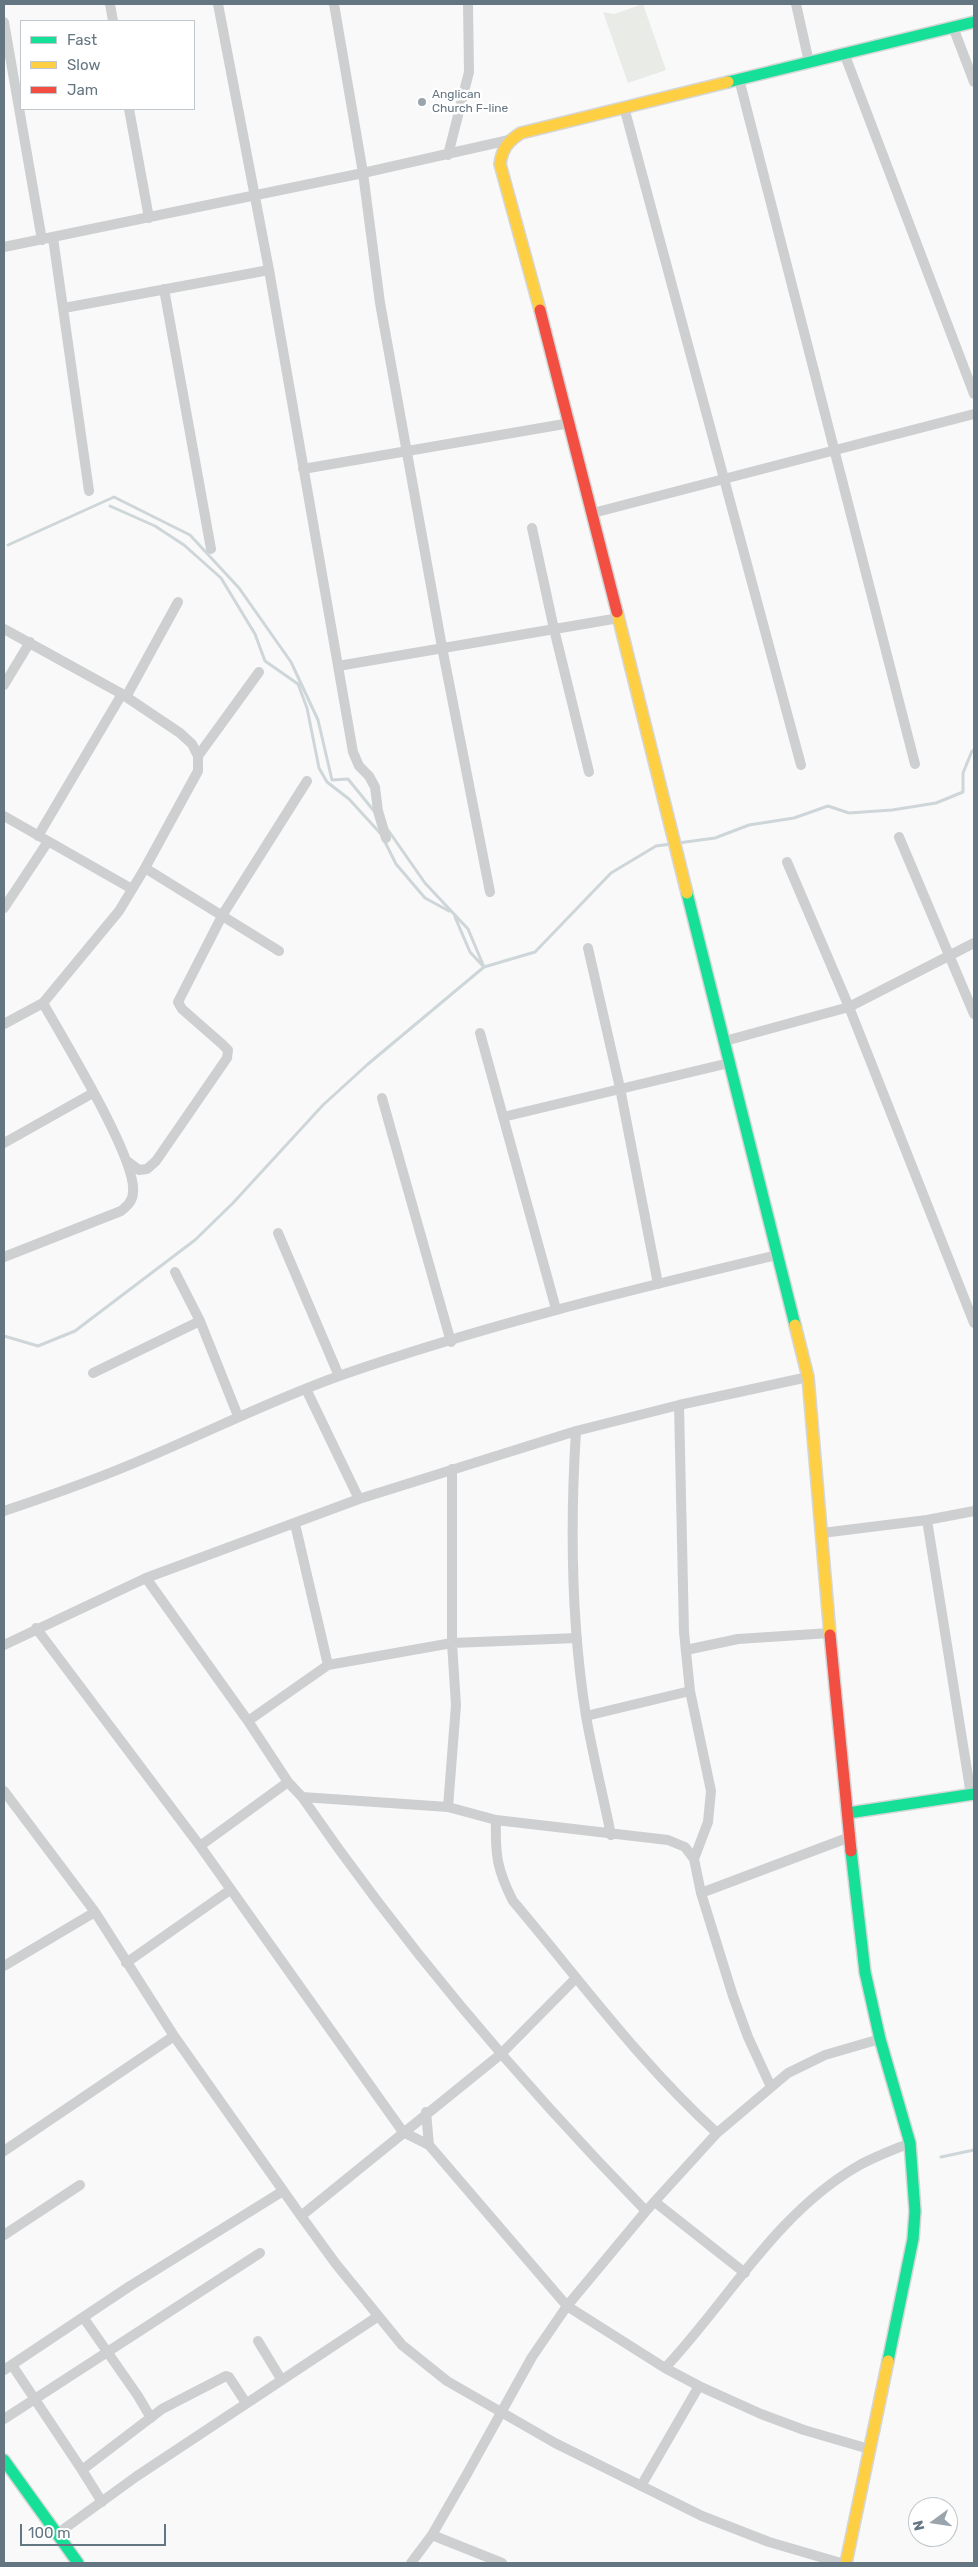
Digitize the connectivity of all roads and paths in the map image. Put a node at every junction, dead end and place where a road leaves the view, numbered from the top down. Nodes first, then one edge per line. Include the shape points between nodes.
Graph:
1 (110, 4) edge
2 (218, 4) edge
3 (334, 4) edge
4 (468, 4) edge
5 (796, 4) edge
6 (113, 20) edge
7 (4, 22) edge
8 (974, 22) edge
9 (953, 27) junction
10 (844, 54) junction
11 (809, 62) junction
12 (739, 79) junction
13 (974, 82) edge
14 (624, 107) junction
15 (129, 110) edge
16 (508, 140) junction
17 (448, 155) junction
18 (363, 173) junction
19 (255, 196) junction
20 (149, 218) junction
21 (54, 238) junction
22 (42, 240) junction
23 (4, 247) edge
24 (269, 270) junction
25 (164, 289) junction
26 (64, 308) junction
27 (974, 394) edge
28 (974, 414) edge
29 (570, 423) junction
30 (836, 450) junction
31 (406, 451) junction
32 (303, 469) junction
33 (724, 479) junction
34 (89, 491) dead end
35 (592, 513) junction
36 (532, 528) dead end
37 (211, 549) dead end
38 (178, 602) dead end
39 (619, 618) junction
40 (4, 629) edge
41 (554, 629) junction
42 (30, 642) junction
43 (442, 647) junction
44 (338, 666) junction
45 (259, 672) dead end
46 (4, 685) edge
47 (124, 696) junction
48 (198, 756) junction
49 (915, 764) dead end
50 (801, 765) dead end
51 (589, 772) dead end
52 (307, 781) dead end
53 (4, 816) edge
54 (38, 836) junction
55 (899, 837) dead end
56 (386, 838) dead end
57 (47, 843) junction
58 (787, 862) dead end
59 (145, 868) junction
60 (132, 889) junction
61 (490, 892) dead end
62 (4, 908) edge
63 (223, 914) junction
64 (974, 943) edge
65 (588, 948) dead end
66 (279, 950) dead end
67 (949, 955) junction
68 (43, 1004) junction
69 (849, 1007) junction
70 (974, 1014) edge
71 (4, 1024) edge
72 (480, 1033) dead end
73 (725, 1041) junction
74 (729, 1063) junction
75 (620, 1088) junction
76 (93, 1093) junction
77 (382, 1098) dead end
78 (503, 1117) junction
79 (4, 1143) edge
80 (128, 1161) junction
81 (278, 1233) dead end
82 (777, 1255) junction
83 (4, 1257) edge
84 (175, 1272) dead end
85 (658, 1284) junction
86 (556, 1309) junction
87 (200, 1321) junction
88 (974, 1323) edge
89 (451, 1342) junction
90 (93, 1373) dead end
91 (339, 1376) junction
92 (808, 1377) junction
93 (306, 1389) junction
94 (679, 1405) junction
95 (238, 1416) junction
96 (576, 1431) junction
97 (452, 1469) junction
98 (359, 1500) junction
99 (4, 1511) edge
100 (974, 1511) edge
101 (927, 1520) junction
102 (295, 1524) junction
103 (822, 1533) junction
104 (146, 1578) junction
105 (36, 1628) junction
106 (830, 1633) junction
107 (577, 1638) junction
108 (452, 1643) junction
109 (4, 1645) edge
110 (686, 1650) junction
111 (328, 1665) junction
112 (690, 1691) junction
113 (586, 1716) junction
114 (248, 1721) junction
115 (288, 1782) junction
116 (4, 1791) edge
117 (973, 1794) edge
118 (302, 1797) junction
119 (448, 1807) junction
120 (848, 1813) junction
121 (496, 1820) junction
122 (611, 1835) junction
123 (850, 1836) junction
124 (200, 1846) junction
125 (694, 1858) junction
126 (230, 1890) junction
127 (701, 1893) junction
128 (94, 1912) junction
129 (126, 1962) junction
130 (4, 1966) edge
131 (576, 1978) junction
132 (174, 2036) junction
133 (880, 2039) junction
134 (501, 2054) junction
135 (771, 2087) junction
136 (426, 2112) junction
137 (403, 2132) junction
138 (717, 2133) junction
139 (910, 2143) junction
140 (428, 2145) junction
141 (4, 2152) edge
142 (80, 2185) dead end
143 (283, 2191) junction
144 (655, 2202) junction
145 (646, 2211) junction
146 (301, 2216) junction
147 (4, 2235) edge
148 (260, 2253) dead end
149 (745, 2272) junction
150 (567, 2306) junction
151 (82, 2317) junction
152 (377, 2317) junction
153 (258, 2341) dead end
154 (109, 2353) junction
155 (8, 2368) edge
156 (665, 2368) junction
157 (282, 2378) junction
158 (699, 2386) junction
159 (35, 2401) junction
160 (246, 2403) junction
161 (501, 2413) junction
162 (150, 2418) junction
163 (4, 2419) edge
164 (869, 2449) junction
165 (4, 2460) edge
166 (82, 2470) junction
167 (641, 2486) junction
168 (102, 2502) junction
169 (57, 2534) junction
170 (432, 2535) junction
171 (78, 2563) edge
172 (411, 2563) edge
173 (502, 2563) edge
174 (841, 2563) edge
175 (846, 2563) edge

1 - 6 street
2 - 19 street
3 - 18 street
4 - 17 street via 469,72
5 - 11 street
7 - 22 street
8 - 9 street
9 - 10 street
9 - 13 street
10 - 11 street
10 - 27 street
11 - 12 street
12 - 14 street
12 - 30 street
14 - 16 street via 521,133
14 - 33 street
15 - 20 street
16 - 17 street
16 - 29 street via 502,149 500,164
17 - 18 street
18 - 19 street
18 - 31 street via 380,303
19 - 20 street
19 - 24 street
20 - 21 street
21 - 22 street
21 - 26 street
22 - 23 street
24 - 25 street
24 - 32 street
25 - 26 street
25 - 37 street
26 - 34 street
28 - 30 street
29 - 31 street
29 - 35 street
30 - 33 street
30 - 49 street
31 - 32 street
31 - 43 street
32 - 44 street
33 - 35 street
33 - 50 street
35 - 39 street
36 - 41 street
38 - 47 street
39 - 41 street
39 - 73 street
40 - 42 street
41 - 43 street
41 - 51 street
42 - 46 street
42 - 47 street
43 - 44 street
43 - 61 street
44 - 56 street via 355,760 374,787
45 - 48 street
47 - 48 street via 180,733 192,744
47 - 54 street
48 - 59 street via 198,771
52 - 63 street
53 - 54 street
54 - 57 street
55 - 67 street
57 - 60 street
57 - 62 street
58 - 69 street
59 - 60 street
59 - 63 street
60 - 68 street via 119,911
63 - 66 street
63 - 80 street via 178,1002 228,1050 227,1058 156,1161 147,1169 140,1170
64 - 67 street
65 - 75 street
67 - 69 street
67 - 70 street
68 - 71 street
68 - 76 street
69 - 73 street
69 - 88 street
72 - 78 street
73 - 74 street
74 - 75 street
74 - 82 street
75 - 78 street
75 - 85 street
76 - 79 street
76 - 80 street
77 - 89 street
78 - 86 street
80 - 83 street via 133,1193 126,1207
81 - 91 street
82 - 85 street
82 - 92 street
84 - 87 street
85 - 86 street
86 - 89 street
87 - 90 street
87 - 95 street
89 - 91 street
91 - 93 street
92 - 94 street
92 - 103 street
93 - 95 street
93 - 98 street
94 - 96 street
94 - 110 street
95 - 99 street via 137,1462
96 - 97 street
96 - 107 street via 572,1502
97 - 98 street
97 - 108 street
98 - 102 street
100 - 101 street
101 - 103 street
101 - 117 street
102 - 104 street
102 - 111 street
103 - 106 street
104 - 105 street
104 - 114 street
105 - 109 street
105 - 124 street
106 - 110 street via 738,1639
106 - 120 street
107 - 108 street
107 - 113 street
108 - 111 street
108 - 119 street via 456,1705
110 - 112 street
111 - 114 street
112 - 113 street
112 - 125 street via 711,1790 708,1822
113 - 122 street
114 - 115 street
115 - 118 street
115 - 124 street
116 - 128 street
117 - 120 street
118 - 119 street
118 - 134 street via 377,1900
119 - 121 street
120 - 123 street
121 - 122 street
121 - 131 street via 495,1853 500,1877 513,1901
122 - 125 street via 668,1840 685,1847
123 - 127 street
123 - 133 street via 866,1972
124 - 126 street
125 - 127 street
126 - 129 street
126 - 137 street
127 - 135 street via 745,2029
128 - 129 street
128 - 130 street
129 - 132 street
131 - 134 street
131 - 138 street via 680,2099
132 - 141 street
132 - 143 street
133 - 135 street via 825,2055 788,2073
133 - 139 street
134 - 136 street
134 - 145 street via 582,2146
135 - 138 street
136 - 137 street
136 - 140 street
137 - 140 street
137 - 146 street
138 - 144 street
139 - 149 street via 858,2166 820,2194 797,2213
139 - 164 street via 915,2211 913,2239
140 - 150 street
142 - 147 street
143 - 146 street
143 - 151 street
144 - 145 street
144 - 149 street
145 - 150 street
146 - 152 street
148 - 154 street
149 - 156 street via 697,2334
150 - 156 street
150 - 161 street via 532,2357
151 - 154 street
151 - 155 street
152 - 157 street
152 - 161 street via 402,2345 447,2381
153 - 157 street
154 - 159 street
154 - 162 street
155 - 159 street
156 - 158 street
157 - 160 street
158 - 164 street via 804,2430
158 - 167 street
159 - 163 street
159 - 166 street
160 - 162 street via 230,2377 226,2376
160 - 168 street
161 - 167 street
161 - 170 street
162 - 166 street
164 - 175 street
165 - 169 street
166 - 168 street
167 - 174 street via 702,2516 769,2542
168 - 169 street
169 - 171 street
170 - 172 street
170 - 173 street

